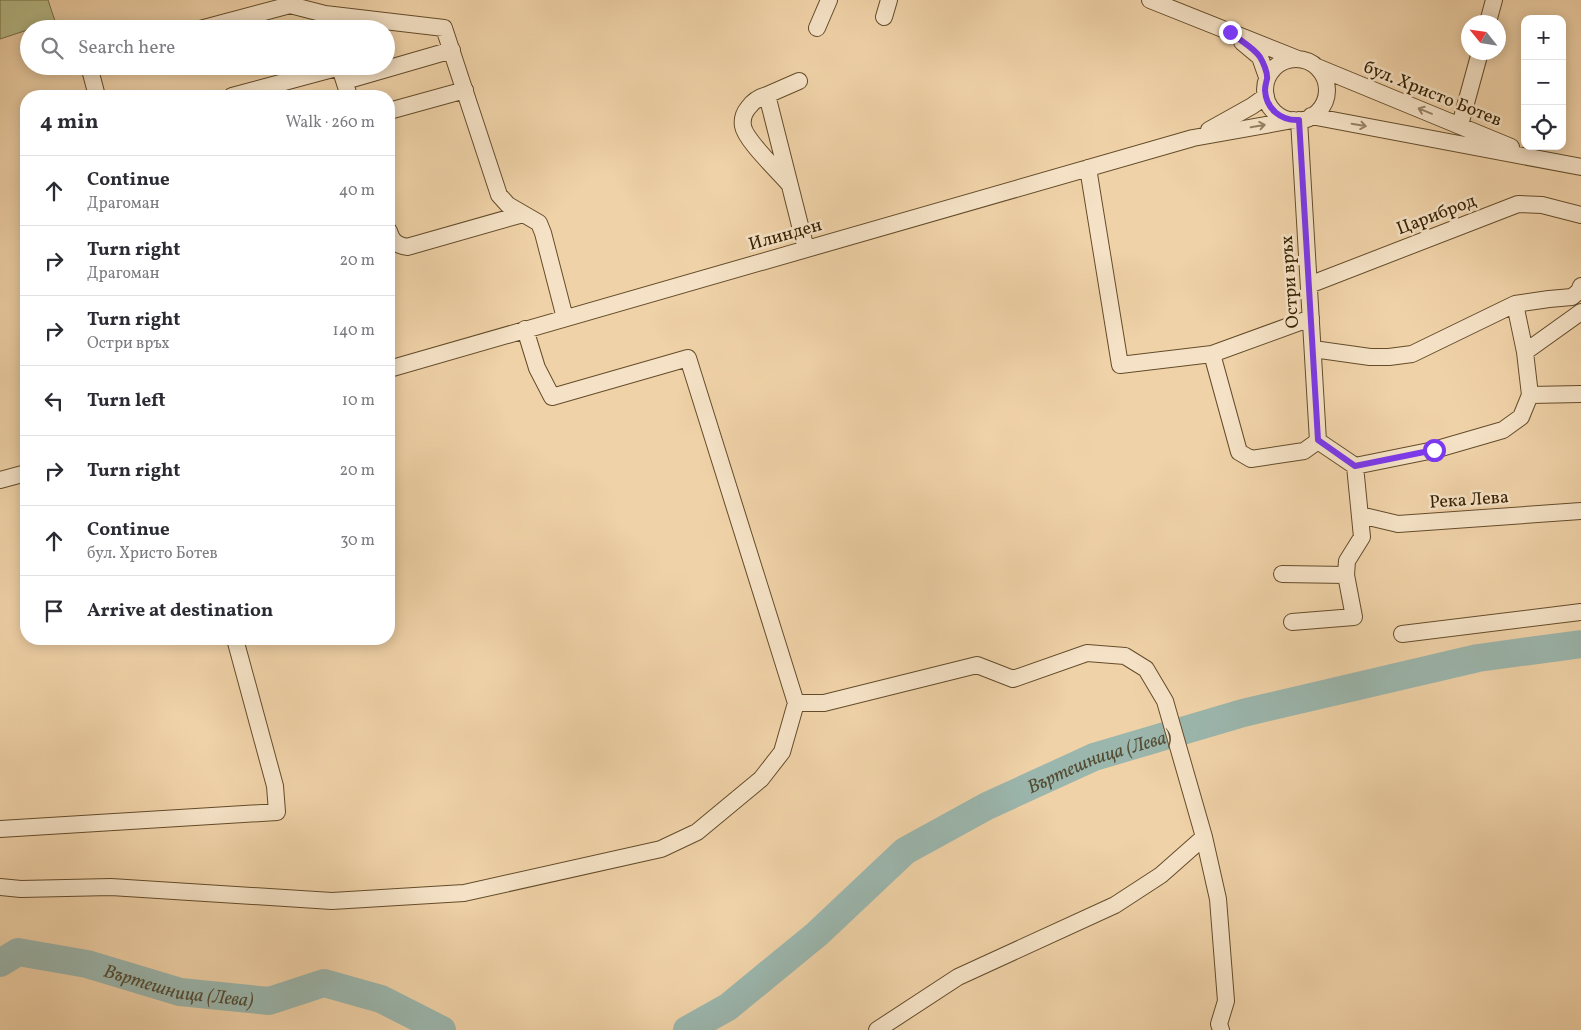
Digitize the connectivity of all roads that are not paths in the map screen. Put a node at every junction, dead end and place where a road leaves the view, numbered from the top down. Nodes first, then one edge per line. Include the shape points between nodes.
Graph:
1 (830, 0) edge
2 (889, 0) edge
3 (1150, 0) edge
4 (1494, 0) edge
5 (1490, 15) edge
6 (884, 17) dead end
7 (234, 20) edge
8 (325, 20) edge
9 (395, 25) edge
10 (816, 28) dead end
11 (1230, 32) junction
12 (452, 50) junction
13 (1298, 59) junction
14 (1478, 60) edge
15 (395, 65) edge
16 (1317, 67) junction
17 (91, 75) edge
18 (1268, 77) junction
19 (344, 78) edge
20 (799, 81) dead end
21 (95, 90) edge
22 (269, 90) edge
23 (465, 90) junction
24 (767, 95) junction
25 (1266, 96) junction
26 (395, 109) edge
27 (1301, 119) junction
28 (1460, 125) junction
29 (1193, 138) junction
30 (1534, 157) junction
31 (1581, 166) edge
32 (1088, 168) junction
33 (790, 184) junction
34 (523, 214) junction
35 (1581, 215) edge
36 (395, 242) edge
37 (806, 249) junction
38 (1309, 285) junction
39 (1581, 286) edge
40 (1515, 304) junction
41 (1581, 312) edge
42 (565, 318) junction
43 (1311, 318) junction
44 (525, 329) junction
45 (1313, 349) junction
46 (1525, 352) junction
47 (1212, 354) junction
48 (395, 367) edge
49 (1581, 394) edge
50 (1530, 395) junction
51 (1318, 440) junction
52 (1355, 466) junction
53 (20, 475) edge
54 (0, 480) edge
55 (1581, 511) edge
56 (1360, 515) junction
57 (1282, 574) dead end
58 (1346, 575) junction
59 (1581, 612) edge
60 (1292, 622) dead end
61 (1402, 634) dead end
62 (237, 645) edge
63 (796, 703) junction
64 (0, 829) edge
65 (1204, 837) junction
66 (0, 888) edge
67 (877, 1030) edge
68 (1221, 1030) edge

1 - 10 street
2 - 6 street
3 - 11 street
4 - 5 street
7 - 8 street via 290,5
9 - 12 street via 444,28
11 - 13 street
11 - 18 street via 1260,57
12 - 15 street
12 - 23 street
13 - 16 street
13 - 18 street via 1280,64
14 - 28 street
16 - 27 street via 1325,79 1326,93 1322,106
28 -> 16 street, бул. Христо Ботев
17 - 21 street
18 - 25 street
19 - 22 street
20 - 24 street
23 - 26 street
23 - 34 street via 499,195
24 - 33 street
24 - 33 street via 754,101 747,109 743,127 747,137
25 - 27 street via 1276,113 1284,118
25 - 29 street, Илинден
29 -> 27 street, Илинден
27 -> 30 street, бул. Христо Ботев
27 - 38 street, Остри връх
28 - 30 street, бул. Христо Ботев
29 - 32 street, Илинден
30 - 31 street, бул. Христо Ботев
32 - 37 street, Илинден
32 - 47 street via 1120,365
33 - 37 street
34 - 36 street via 407,247
34 - 42 street via 539,223
35 - 38 street, Цариброд via 1518,204
37 - 42 street, Илинден
38 - 43 street, Остри връх
39 - 40 street via 1572,297
40 - 45 street via 1412,354 1370,357
40 - 46 street
41 - 46 street
42 - 44 street, Илинден
43 - 45 street, Остри връх
43 - 47 street
44 - 48 street, Илинден
44 - 63 street via 536,368 552,398 688,358
45 - 51 street, Остри връх
46 - 50 street
47 - 51 street via 1239,452 1251,459 1304,451
49 - 50 street
50 - 52 street via 1521,417 1503,430 1434,450
51 - 52 street
52 - 56 street
53 - 54 street
55 - 56 street, Река Лева via 1398,524
56 - 58 street via 1362,537 1347,561
57 - 58 street
58 - 60 street via 1354,617
59 - 61 street
62 - 64 street via 275,786 277,812
63 - 65 street via 824,703 977,665 1012,679 1087,653 1125,656 1146,669 1165,701
63 - 66 street via 782,752 761,779 697,832 661,849 464,893 332,901 111,887
65 - 67 street via 1161,875 1115,905 958,977
65 - 68 street via 1218,899 1226,1001 1219,1024

